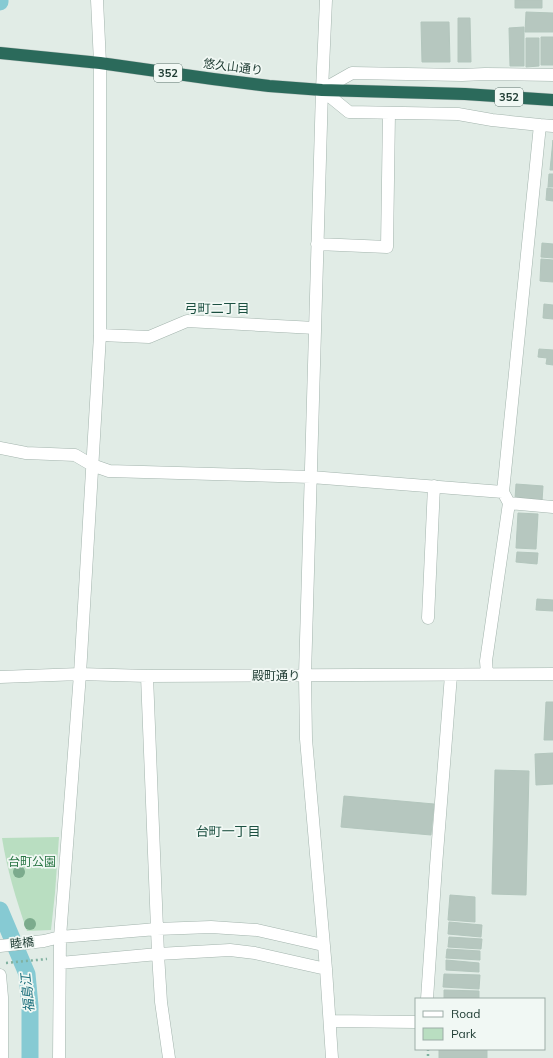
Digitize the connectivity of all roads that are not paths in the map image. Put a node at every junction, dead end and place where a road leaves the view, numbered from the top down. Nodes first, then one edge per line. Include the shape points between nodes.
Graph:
1 (97, 0) edge
2 (326, 0) edge
3 (0, 53) edge
4 (100, 63) junction
5 (553, 75) edge
6 (322, 90) junction
7 (553, 100) edge
8 (389, 113) junction
9 (540, 125) junction
10 (553, 126) edge
11 (317, 244) junction
12 (315, 328) junction
13 (100, 335) junction
14 (1, 448) edge
15 (92, 465) junction
16 (311, 477) junction
17 (434, 486) junction
18 (503, 492) junction
19 (509, 504) junction
20 (553, 507) edge
21 (428, 618) dead end
22 (80, 674) junction
23 (487, 674) junction
24 (553, 674) edge
25 (305, 675) junction
26 (452, 675) junction
27 (148, 676) junction
28 (0, 677) edge
29 (157, 929) junction
30 (60, 937) junction
31 (323, 945) junction
32 (0, 946) edge
33 (158, 954) junction
34 (56, 961) junction
35 (326, 969) junction
36 (0, 975) edge
37 (427, 998) edge
38 (330, 1021) junction
39 (415, 1022) edge
40 (2, 1058) edge
41 (59, 1058) edge
42 (169, 1058) edge
43 (332, 1058) edge

1 - 4 street
2 - 6 street
3 - 4 highway, 悠久山通り / 352
4 - 6 highway, 悠久山通り / 352 via 268,86
4 - 13 street
5 - 6 street via 352,73
6 - 7 highway, 悠久山通り / 352 via 465,94
6 - 8 street via 349,112
6 - 11 street
8 - 9 street via 458,114
8 - 11 street via 387,247
9 - 10 street
9 - 18 street
11 - 12 street
12 - 13 street via 187,321 149,336
12 - 16 street
13 - 15 street
14 - 15 street via 26,453 75,455
15 - 16 street via 109,471
15 - 22 street
16 - 17 street
16 - 25 street
17 - 18 street
17 - 21 street
18 - 19 street
19 - 20 street
19 - 23 street via 486,661
22 - 27 street, 殿町通り
22 - 28 street, 殿町通り
22 - 30 street
23 - 24 street, 殿町通り
23 - 26 street, 殿町通り
25 - 26 street, 殿町通り
25 - 27 street, 殿町通り
25 - 31 street via 306,738
26 - 37 street
27 - 29 street
29 - 30 street, 睦橋
29 - 31 street, 睦橋 via 257,930
29 - 33 street
30 - 32 street, 睦橋
30 - 34 street
31 - 35 street
33 - 34 street
33 - 35 street via 230,950
33 - 42 street via 161,1002
34 - 41 street
35 - 38 street
36 - 40 street
38 - 39 street
38 - 43 street

